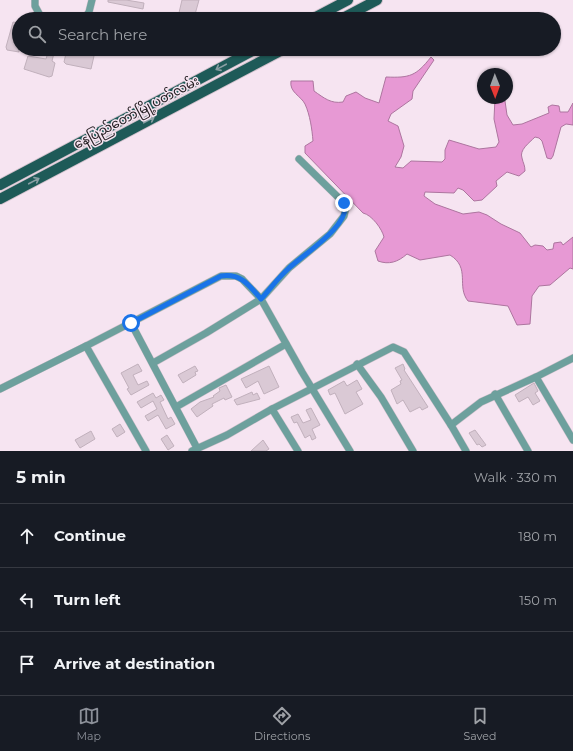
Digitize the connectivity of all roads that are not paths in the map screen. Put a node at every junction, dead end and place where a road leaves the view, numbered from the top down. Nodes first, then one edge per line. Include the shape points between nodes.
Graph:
1 (32, 0) edge
2 (92, 0) edge
3 (348, 0) edge
4 (377, 0) edge
5 (38, 12) edge
6 (89, 12) edge
7 (325, 12) edge
8 (354, 12) edge
9 (243, 56) edge
10 (271, 56) edge
11 (299, 159) dead end
12 (0, 185) edge
13 (0, 199) edge
14 (261, 299) junction
15 (131, 323) junction
16 (286, 344) junction
17 (86, 346) junction
18 (573, 358) edge
19 (153, 363) junction
20 (357, 364) junction
21 (536, 376) junction
22 (312, 388) junction
23 (0, 390) edge
24 (495, 394) junction
25 (176, 408) junction
26 (272, 409) junction
27 (451, 425) junction
28 (573, 440) edge
29 (195, 449) edge
30 (146, 451) edge
31 (297, 451) edge
32 (350, 451) edge
33 (413, 451) edge
34 (466, 451) edge
35 (528, 451) edge

1 - 5 street
2 - 6 street
3 - 7 main road
4 - 8 main road
9 -> 12 main road
13 -> 10 main road, နေပြည်တော်မြို့ပတ်လမ်း
11 - 14 street via 344,203 346,212 330,234 289,268
14 - 15 street via 242,279 236,276 221,276
14 - 16 street
14 - 19 street
15 - 17 street
15 - 19 street
16 - 22 street
16 - 25 street
17 - 23 street
17 - 30 street
18 - 21 street
19 - 25 street
20 - 22 street
20 - 27 street via 393,347 400,349
20 - 33 street via 381,397
21 - 24 street
21 - 28 street
22 - 26 street
22 - 32 street
24 - 27 street via 470,408
24 - 35 street
25 - 29 street
26 - 29 street via 227,435
26 - 31 street
27 - 34 street

